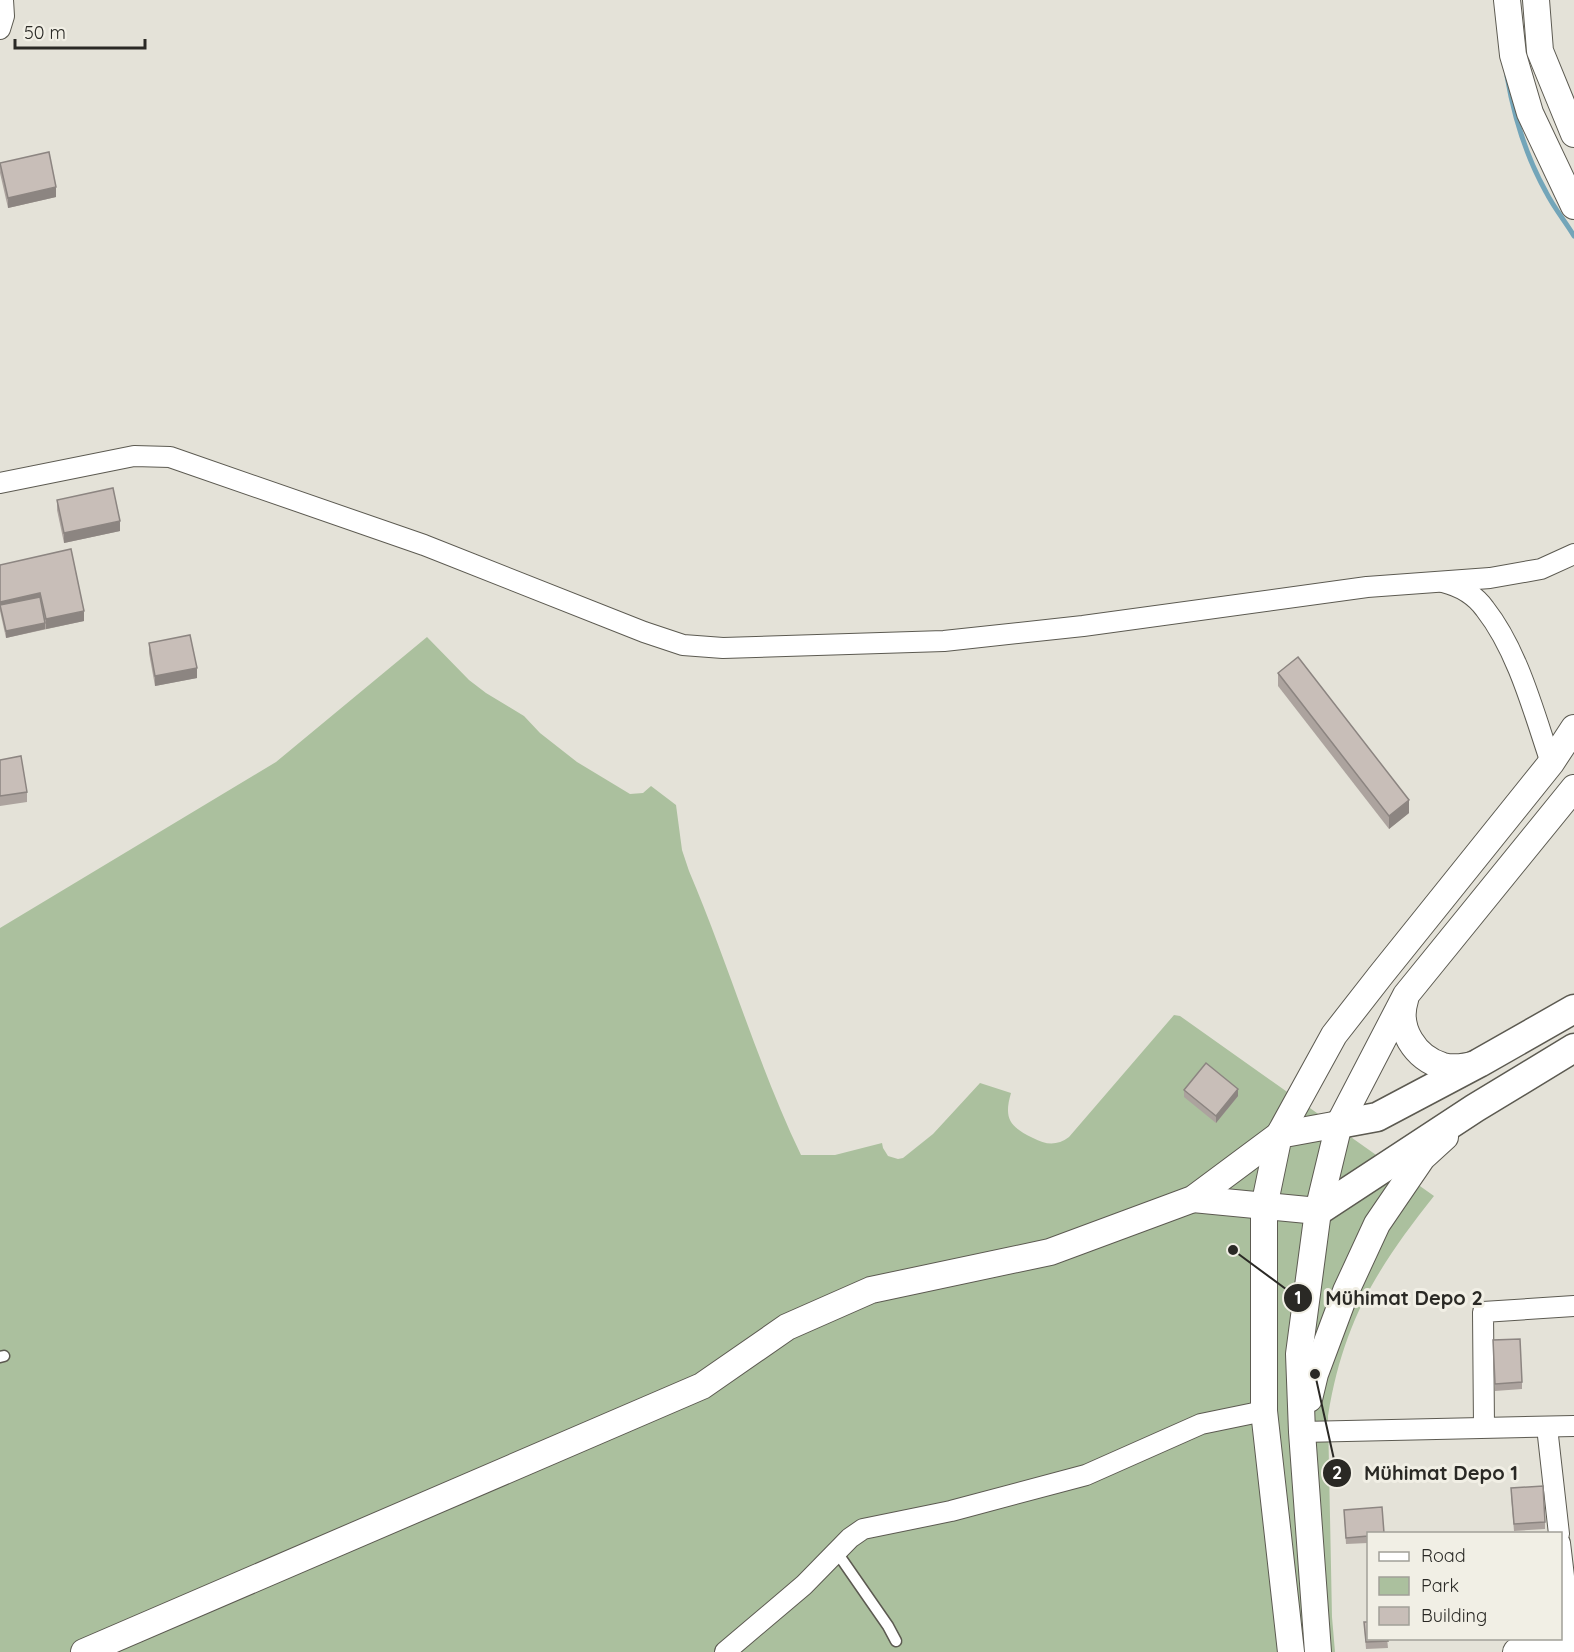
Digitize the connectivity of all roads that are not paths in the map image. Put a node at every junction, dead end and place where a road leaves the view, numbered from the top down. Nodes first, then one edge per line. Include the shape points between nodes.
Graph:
1 (3, 0) edge
2 (1507, 0) edge
3 (1536, 0) edge
4 (0, 28) edge
5 (1574, 134) edge
6 (1574, 206) edge
7 (0, 483) edge
8 (1574, 554) edge
9 (1437, 581) junction
10 (1574, 728) edge
11 (1551, 763) junction
12 (1574, 788) edge
13 (1406, 995) junction
14 (1574, 1009) edge
15 (1574, 1048) edge
16 (1479, 1064) junction
17 (1475, 1108) junction
18 (1339, 1124) junction
19 (1279, 1135) junction
20 (1193, 1199) junction
21 (1264, 1207) junction
22 (1318, 1211) junction
23 (1574, 1306) edge
24 (1264, 1411) junction
25 (1574, 1426) edge
26 (1485, 1427) junction
27 (1547, 1428) junction
28 (1302, 1432) junction
29 (1559, 1532) edge
30 (836, 1551) junction
31 (1562, 1559) edge
32 (896, 1641) dead end
33 (1573, 1644) edge
34 (84, 1652) edge
35 (725, 1652) edge
36 (1291, 1652) edge
37 (1318, 1652) edge
38 (1516, 1652) edge

1 - 4 street
2 - 6 street via 1513,55 1530,113
3 - 5 street via 1540,51
7 - 9 street via 134,456 170,457 424,545 644,632 683,645 723,648 944,641
8 - 9 street via 1541,569 1490,578
9 - 11 street via 1459,586 1485,607 1520,673
10 - 11 street
11 - 19 street via 1335,1035
12 - 13 street
13 - 16 street via 1401,1012 1404,1030 1413,1046 1443,1066
13 - 18 street
14 - 16 main road
15 - 17 main road
16 - 18 main road via 1377,1117
17 - 22 main road
17 - 28 street via 1422,1158 1377,1224 1314,1374
18 - 19 street
18 - 22 street
19 - 20 street
19 - 21 street
20 - 21 street
20 - 34 street via 1050,1252 871,1290 787,1327 702,1386
21 - 22 street
21 - 24 street
22 - 28 street via 1299,1354
23 - 26 street via 1483,1312
24 - 30 street via 1201,1424 1086,1475 951,1511 864,1529
24 - 36 street
25 - 27 street
26 - 27 street
26 - 28 street
27 - 29 street
28 - 37 street
30 - 32 lane
30 - 35 street
31 - 33 street
33 - 38 street

